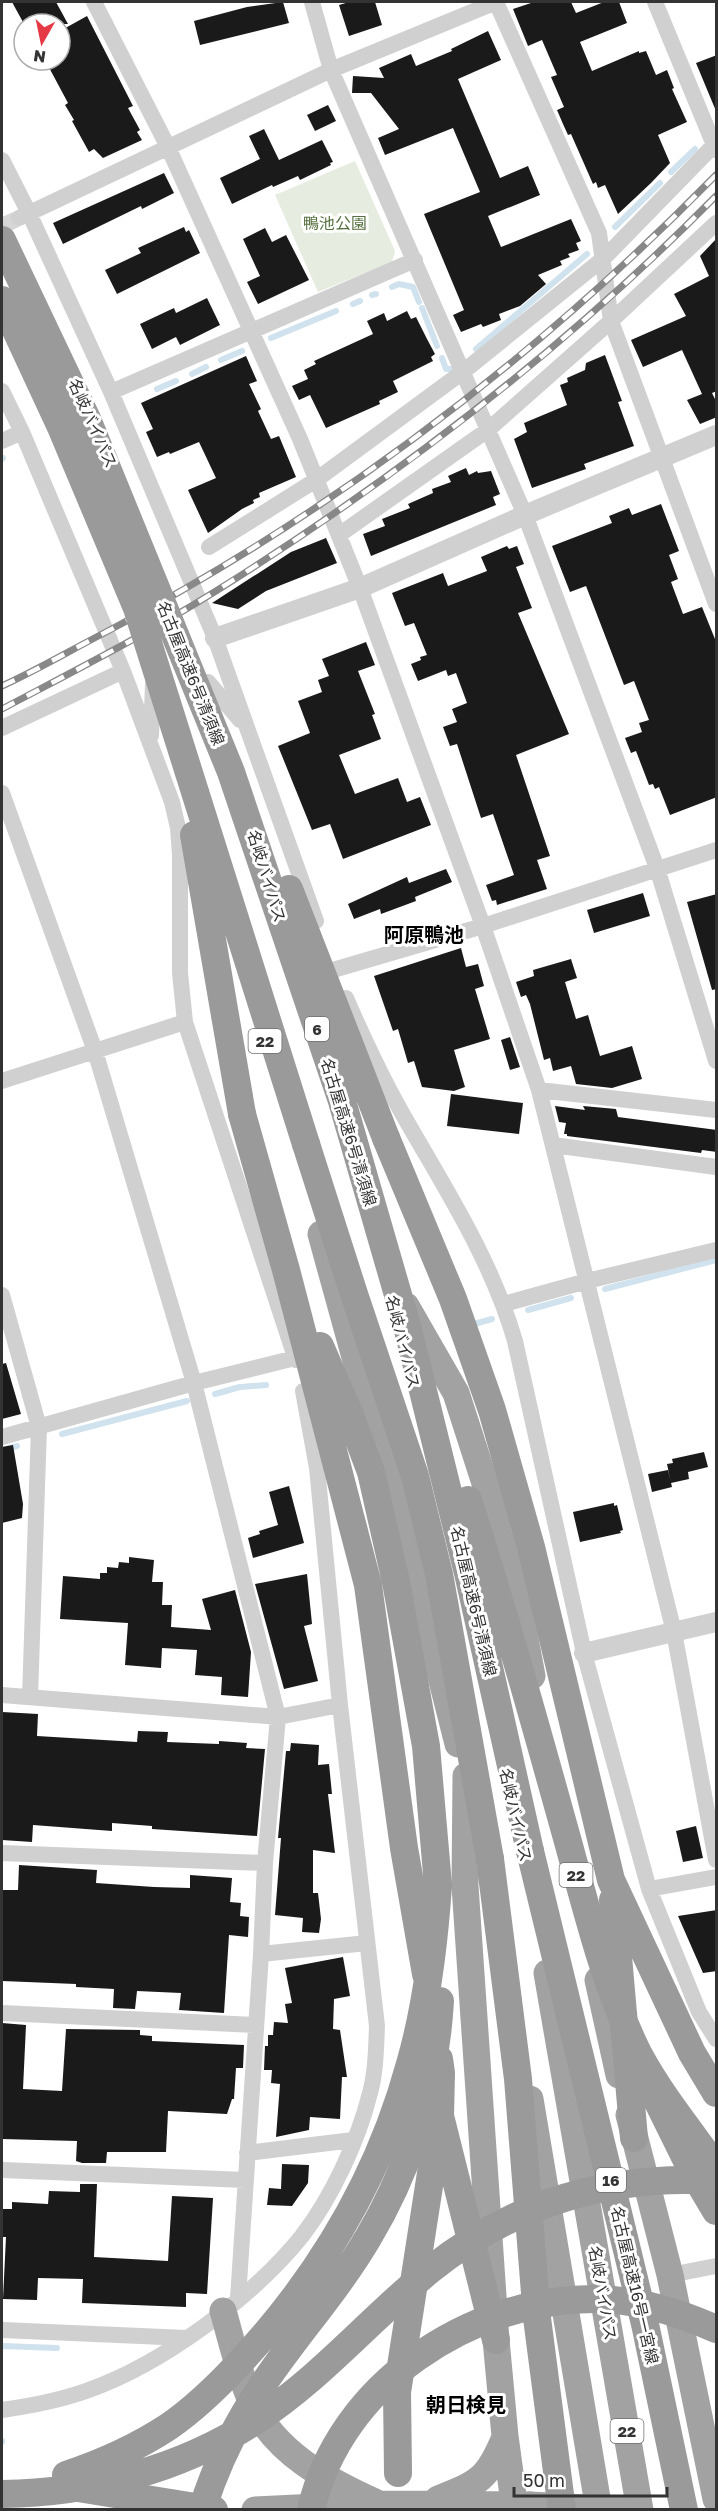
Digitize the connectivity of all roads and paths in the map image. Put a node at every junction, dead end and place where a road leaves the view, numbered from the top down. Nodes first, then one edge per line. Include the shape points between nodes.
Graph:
1 (94, 2) edge
2 (312, 2) edge
3 (496, 2) edge
4 (655, 2) edge
5 (331, 70) junction
6 (716, 146) edge
7 (168, 147) junction
8 (2, 160) edge
9 (13, 223) edge
10 (717, 223) edge
11 (604, 258) junction
12 (415, 260) junction
13 (2, 300) edge
14 (611, 321) junction
15 (2, 327) edge
16 (251, 331) junction
17 (464, 371) junction
18 (2, 391) edge
19 (111, 392) junction
20 (489, 429) junction
21 (22, 432) junction
22 (717, 435) edge
23 (2, 441) edge
24 (660, 458) junction
25 (316, 480) junction
26 (525, 515) junction
27 (339, 535) junction
28 (209, 547) dead end
29 (360, 588) junction
30 (717, 604) edge
31 (215, 638) junction
32 (123, 671) junction
33 (153, 681) junction
34 (208, 682) junction
35 (2, 728) edge
36 (176, 728) junction
37 (248, 729) junction
38 (151, 746) junction
39 (159, 767) junction
40 (231, 772) junction
41 (2, 793) edge
42 (200, 825) junction
43 (717, 850) edge
44 (657, 868) junction
45 (483, 926) junction
46 (333, 970) junction
47 (185, 1022) junction
48 (95, 1051) junction
49 (717, 1061) edge
50 (2, 1081) edge
51 (539, 1090) junction
52 (717, 1110) edge
53 (553, 1145) junction
54 (717, 1167) edge
55 (717, 1250) edge
56 (385, 1269) junction
57 (286, 1270) junction
58 (587, 1281) junction
59 (2, 1294) edge
60 (504, 1304) junction
61 (296, 1358) junction
62 (194, 1383) junction
63 (425, 1399) junction
64 (39, 1427) junction
65 (2, 1437) edge
66 (717, 1622) edge
67 (674, 1632) junction
68 (584, 1653) junction
69 (2, 1695) edge
70 (30, 1697) junction
71 (340, 1705) junction
72 (278, 1717) junction
73 (466, 1776) junction
74 (530, 1851) joint
75 (2, 1852) edge
76 (717, 1860) edge
77 (265, 1863) junction
78 (717, 1877) edge
79 (611, 1880) junction
80 (438, 1885) junction
81 (649, 1889) junction
82 (367, 1943) junction
83 (261, 1954) junction
84 (2, 2013) edge
85 (255, 2025) junction
86 (717, 2038) edge
87 (640, 2056) junction
88 (717, 2093) edge
89 (440, 2116) junction
90 (634, 2138) junction
91 (353, 2140) junction
92 (247, 2153) junction
93 (717, 2167) edge
94 (2, 2170) edge
95 (245, 2180) junction
96 (717, 2181) edge
97 (717, 2211) edge
98 (717, 2266) edge
99 (670, 2275) junction
100 (231, 2305) junction
101 (717, 2329) edge
102 (2, 2330) edge
103 (187, 2338) junction
104 (496, 2340) junction
105 (2, 2410) edge
106 (505, 2436) junction
107 (398, 2473) dead end
108 (2, 2482) edge
109 (2, 2488) edge
110 (2, 2494) edge
111 (717, 2499) edge
112 (429, 2503) junction
113 (379, 2504) junction
114 (520, 2506) edge
115 (202, 2510) edge
116 (214, 2510) edge
117 (255, 2510) edge
118 (311, 2510) edge
119 (562, 2510) edge
120 (599, 2510) edge
121 (624, 2510) edge
122 (640, 2510) edge
123 (684, 2510) edge

1 - 7 street
2 - 5 street
3 - 5 street
3 - 11 street via 599,233
4 - 6 street
5 - 7 street
5 - 12 street
6 - 11 street
7 - 9 street
7 - 16 street
8 - 9 street
9 - 19 street
9 - 34 highway, 名岐バイパス / 22 via 87,407
9 - 40 highway, 名古屋高速6号清須線 / 6, bridge via 87,419
10 - 14 street
11 - 14 street
11 - 17 street
12 - 16 street
12 - 17 street
13 - 36 highway, 名古屋高速6号清須線, bridge via 61,427 137,608
14 - 20 street
14 - 24 street
15 - 33 highway, 22 via 121,597
16 - 19 street
16 - 25 street
17 - 20 street
17 - 25 street
18 - 21 street
19 - 31 street
20 - 26 street
20 - 27 street
21 - 23 street
21 - 32 street
22 - 24 street
24 - 26 street
24 - 30 street
25 - 27 street
25 - 28 street
26 - 29 street
26 - 44 street
27 - 29 street
29 - 31 street
29 - 45 street
31 - 37 street
32 - 35 street
32 - 38 street
33 - 38 street
33 - 42 highway, 22
34 - 37 street
34 - 56 highway, 名岐バイパス / 22
36 - 57 highway, bridge via 242,1114
36 - 119 highway, 名古屋高速6号清須線, bridge via 353,1291 416,1476 439,1574 490,1859 518,2079 537,2318
37 - 46 street
38 - 39 street
39 - 42 street
39 - 47 street via 178,828 180,973
40 - 63 highway, 名古屋高速6号清須線 / 6, bridge via 342,1101
40 - 79 highway, bridge via 264,823 453,1299 492,1410 531,1547
41 - 48 street
42 - 73 highway, 22 via 348,1328
43 - 44 street
44 - 45 street
44 - 49 street
45 - 46 street
45 - 51 street
46 - 60 street via 400,1110 482,1253
47 - 48 street
47 - 61 street
48 - 50 street
48 - 62 street
51 - 52 street
51 - 53 street
53 - 54 street
53 - 58 street
55 - 58 street
56 - 90 highway, 22 via 456,1393 494,1511 520,1612 552,1782
56 - 122 highway, 名岐バイパス / 22 via 523,1838
57 - 80 highway via 371,1472 426,1746
57 - 89 highway via 368,1585 404,1848 441,2073
58 - 60 street
58 - 67 street
59 - 64 street
60 - 68 street
61 - 62 street
61 - 71 street via 317,1468
62 - 64 street
62 - 72 street
63 - 74 highway, 名古屋高速6号清須線 / 6, bridge
63 - 87 highway, bridge via 458,1466 512,1641 591,1925
64 - 65 street
64 - 70 street
66 - 67 street
67 - 68 street
67 - 76 street
68 - 81 street
69 - 70 street
70 - 72 street
71 - 72 street
71 - 82 street
72 - 77 street
73 - 104 highway, 22 via 465,1886
73 - 120 highway, 22 via 536,2127
74 - 123 highway, 名古屋高速16号一宮線 / 16, bridge via 645,2324
75 - 77 street
77 - 83 street
78 - 81 street
79 - 88 highway via 692,2053
79 - 90 highway
80 - 109 highway, bridge via 430,1975 403,2087 362,2188 319,2264 261,2340 228,2375 169,2426 98,2464
80 - 115 highway, bridge via 439,2026 433,2073 407,2158 368,2239 241,2418
81 - 86 street via 699,2012
82 - 83 street
82 - 91 street via 377,2026 376,2058 371,2091
83 - 85 street
84 - 85 street
85 - 92 street
87 - 93 highway, bridge
87 - 97 highway, bridge via 675,2138
89 - 104 highway
89 - 107 highway via 397,2392
90 - 99 highway, 22
91 - 92 street
91 - 100 street via 331,2192 302,2236
92 - 95 street
94 - 95 street
95 - 100 street
96 - 110 highway, bridge via 627,2182 579,2192 509,2219 430,2270 290,2396 217,2443 136,2476
98 - 99 street
99 - 111 highway, 22
100 - 103 street
100 - 113 highway via 253,2404 280,2443 335,2484
101 - 118 highway, bridge via 662,2309 595,2299 517,2309 482,2320 425,2351 371,2399 335,2450
102 - 103 street
103 - 105 street via 136,2369 87,2391 39,2405
104 - 106 highway, 22
106 - 112 highway via 485,2475 471,2486
106 - 114 highway, 22
108 - 116 highway via 52,2484
112 - 113 highway
112 - 114 highway
113 - 117 highway
114 - 121 highway, bridge

